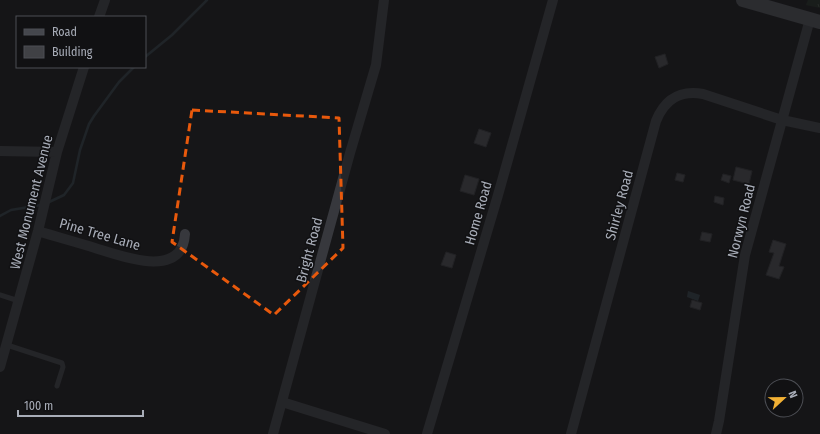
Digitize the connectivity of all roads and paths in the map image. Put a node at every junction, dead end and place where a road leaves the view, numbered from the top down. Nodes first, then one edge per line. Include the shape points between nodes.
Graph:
1 (105, 0) edge
2 (384, 0) edge
3 (553, 0) edge
4 (743, 0) edge
5 (99, 16) edge
6 (815, 20) edge
7 (84, 68) edge
8 (782, 120) junction
9 (820, 128) edge
10 (0, 151) edge
11 (56, 152) junction
12 (38, 231) junction
13 (185, 234) dead end
14 (0, 295) edge
15 (19, 301) junction
16 (7, 345) junction
17 (0, 367) edge
18 (57, 386) dead end
19 (282, 402) junction
20 (273, 434) edge
21 (385, 434) edge
22 (427, 434) edge
23 (571, 434) edge
24 (716, 434) edge

1 - 5 street
2 - 19 street, Bright Road via 376,65
3 - 22 street, Home Road
4 - 6 main road
6 - 8 street, Norwyn Road
7 - 11 street, West Monument Avenue
8 - 9 street, Shirley Road
8 - 23 street, Shirley Road via 695,92 673,98 662,108 656,121
8 - 24 street, Norwyn Road via 745,255
10 - 11 street
11 - 12 street, West Monument Avenue
12 - 13 street, Pine Tree Lane via 131,259 150,261 168,259 176,255 182,250
12 - 15 street, West Monument Avenue
14 - 15 lane
15 - 16 street, West Monument Avenue
16 - 17 street, West Monument Avenue
16 - 18 lane via 62,363
19 - 20 street, Bright Road
19 - 21 street

